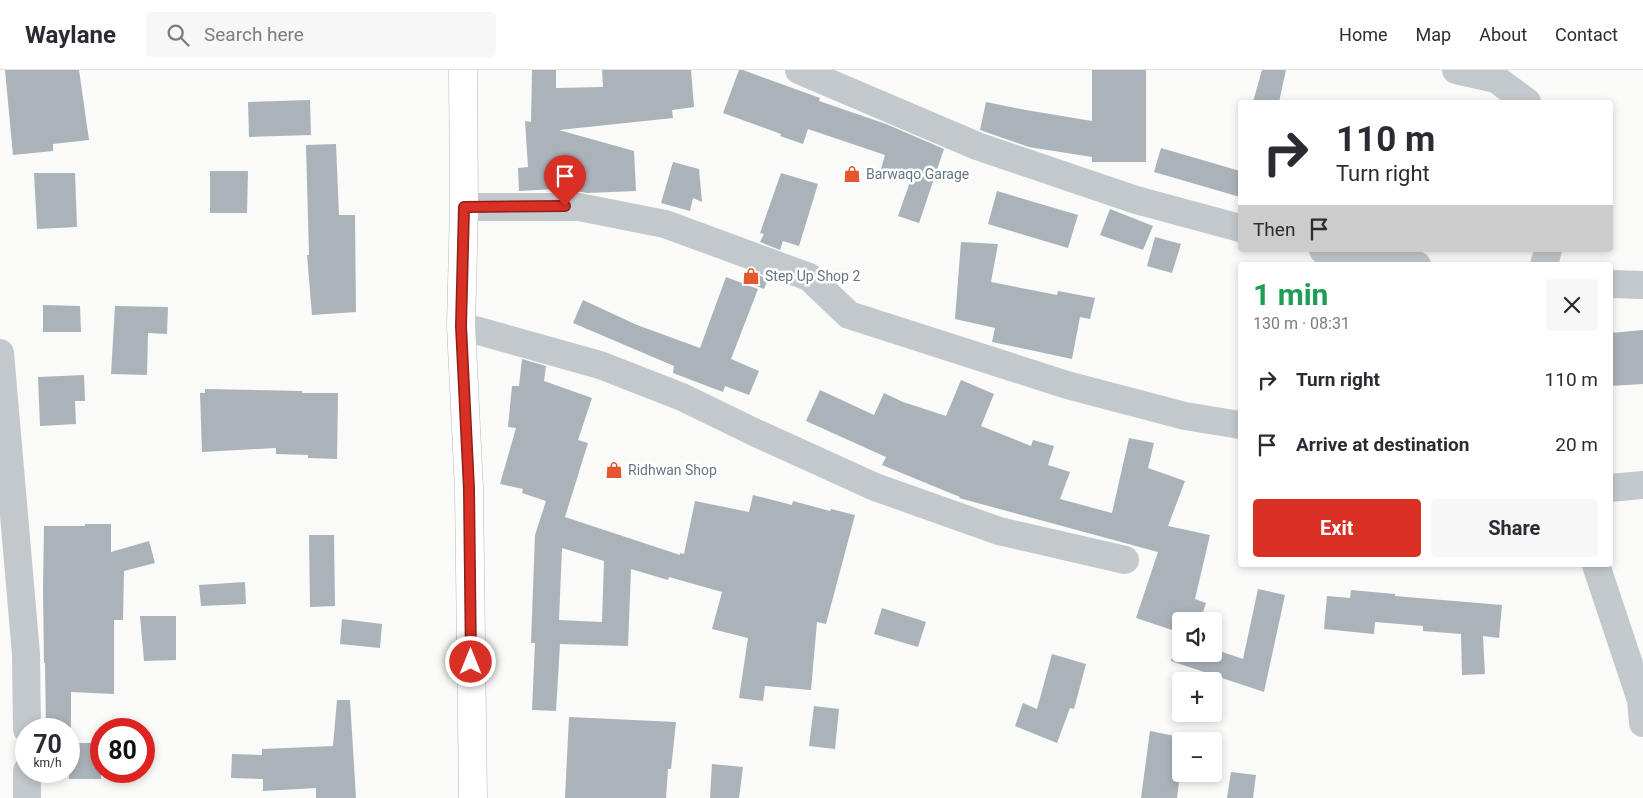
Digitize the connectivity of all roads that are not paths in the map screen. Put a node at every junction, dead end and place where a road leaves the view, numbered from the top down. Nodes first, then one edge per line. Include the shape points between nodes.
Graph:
1 (463, 70) edge
2 (799, 70) edge
3 (1456, 70) edge
4 (1523, 100) edge
5 (464, 207) junction
6 (1238, 227) edge
7 (1336, 252) edge
8 (1398, 262) edge
9 (1613, 284) edge
10 (1643, 285) edge
11 (461, 326) junction
12 (0, 353) edge
13 (1238, 425) edge
14 (1643, 485) edge
15 (1613, 488) edge
16 (1125, 560) dead end
17 (1597, 567) edge
18 (26, 718) edge
19 (1643, 723) edge
20 (27, 783) edge
21 (27, 798) edge
22 (472, 798) edge

1 - 5 highway
2 - 6 street via 977,146 1136,200
3 - 4 street via 1496,79
5 - 11 highway
5 - 13 street via 579,206 665,224 809,277 849,315 1067,385 1185,416
7 - 8 street
9 - 10 street
11 - 16 street via 600,365 682,397 875,488 999,531
11 - 22 highway via 469,489
12 - 18 street via 26,654
14 - 15 street
17 - 19 street via 1641,700
20 - 21 street

